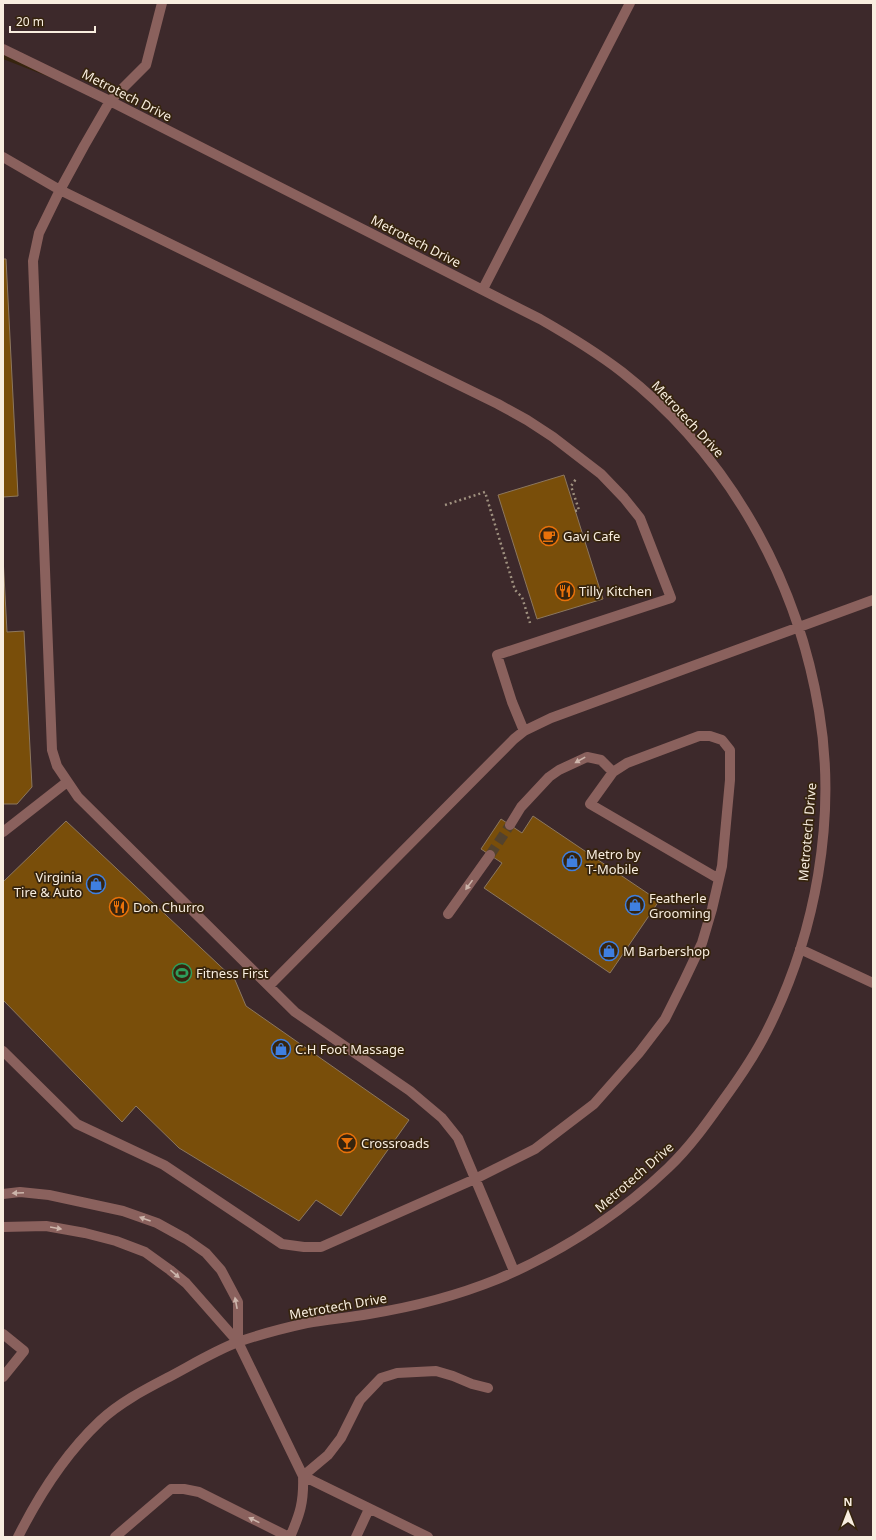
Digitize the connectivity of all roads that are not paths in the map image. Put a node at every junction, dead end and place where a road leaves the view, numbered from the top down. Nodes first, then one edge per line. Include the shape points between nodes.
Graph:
1 (162, 3) edge
2 (630, 3) edge
3 (3, 49) edge
4 (110, 101) junction
5 (3, 157) edge
6 (60, 190) junction
7 (483, 289) junction
8 (873, 600) edge
9 (799, 628) junction
10 (524, 731) junction
11 (613, 772) junction
12 (67, 782) junction
13 (510, 825) tunnel mouth
14 (3, 832) edge
15 (490, 855) tunnel mouth
16 (720, 879) junction
17 (448, 914) dead end
18 (800, 949) junction
19 (873, 984) edge
20 (269, 986) junction
21 (3, 1051) edge
22 (475, 1179) junction
23 (3, 1194) edge
24 (3, 1227) edge
25 (514, 1271) junction
26 (3, 1334) edge
27 (238, 1342) junction
28 (3, 1376) edge
29 (488, 1388) dead end
30 (303, 1476) junction
31 (370, 1508) junction
32 (18, 1537) edge
33 (115, 1537) edge
34 (289, 1537) edge
35 (356, 1537) edge
36 (428, 1537) edge

1 - 4 street via 146,64
2 - 7 street
3 - 4 street, Metrotech Drive
4 - 6 street
4 - 7 street, Metrotech Drive
5 - 6 street
6 - 10 street via 498,404 553,437 601,474 624,498 640,518 671,598 497,655
6 - 12 street via 39,233 34,261 52,750 57,766
7 - 9 street, Metrotech Drive via 581,343 622,371 658,402 692,438 721,474 748,515 770,555
8 - 9 street
9 - 10 street via 552,718
9 - 18 street, Metrotech Drive via 815,685 823,732 826,775 819,865 812,907
10 - 20 street
11 -> 13 street via 601,760 587,757 559,770 548,777 521,807
11 - 16 street via 590,804
11 - 16 street via 627,763 699,736 722,740 730,750 730,780
12 - 14 street
12 - 20 street via 78,797
15 -> 17 street
16 - 22 street via 702,943 684,982 665,1019 639,1053 594,1104 535,1149
18 - 19 street
18 - 25 street, Metrotech Drive via 767,1030 746,1067 698,1136 669,1167 604,1220 570,1244
20 - 22 street via 295,1012 410,1091 442,1118 458,1138
21 - 22 street via 77,1124 164,1165 282,1244 321,1247
22 - 25 street
27 -> 23 street via 238,1302 221,1270 206,1254 186,1239 157,1223 123,1211 49,1196 20,1192
24 -> 27 street via 46,1226 116,1241 146,1252 186,1283
25 - 27 street, Metrotech Drive via 458,1294 419,1305 313,1322
26 - 28 street via 24,1351
27 - 30 street
27 - 32 street, Metrotech Drive via 139,1393 102,1418 52,1479
29 - 30 street via 436,1371 398,1373 381,1378 360,1400 341,1438 328,1455
30 - 31 street
30 - 34 street via 304,1496 300,1516
31 - 35 street
31 - 36 street
34 -> 33 street via 198,1492 184,1489 171,1489

